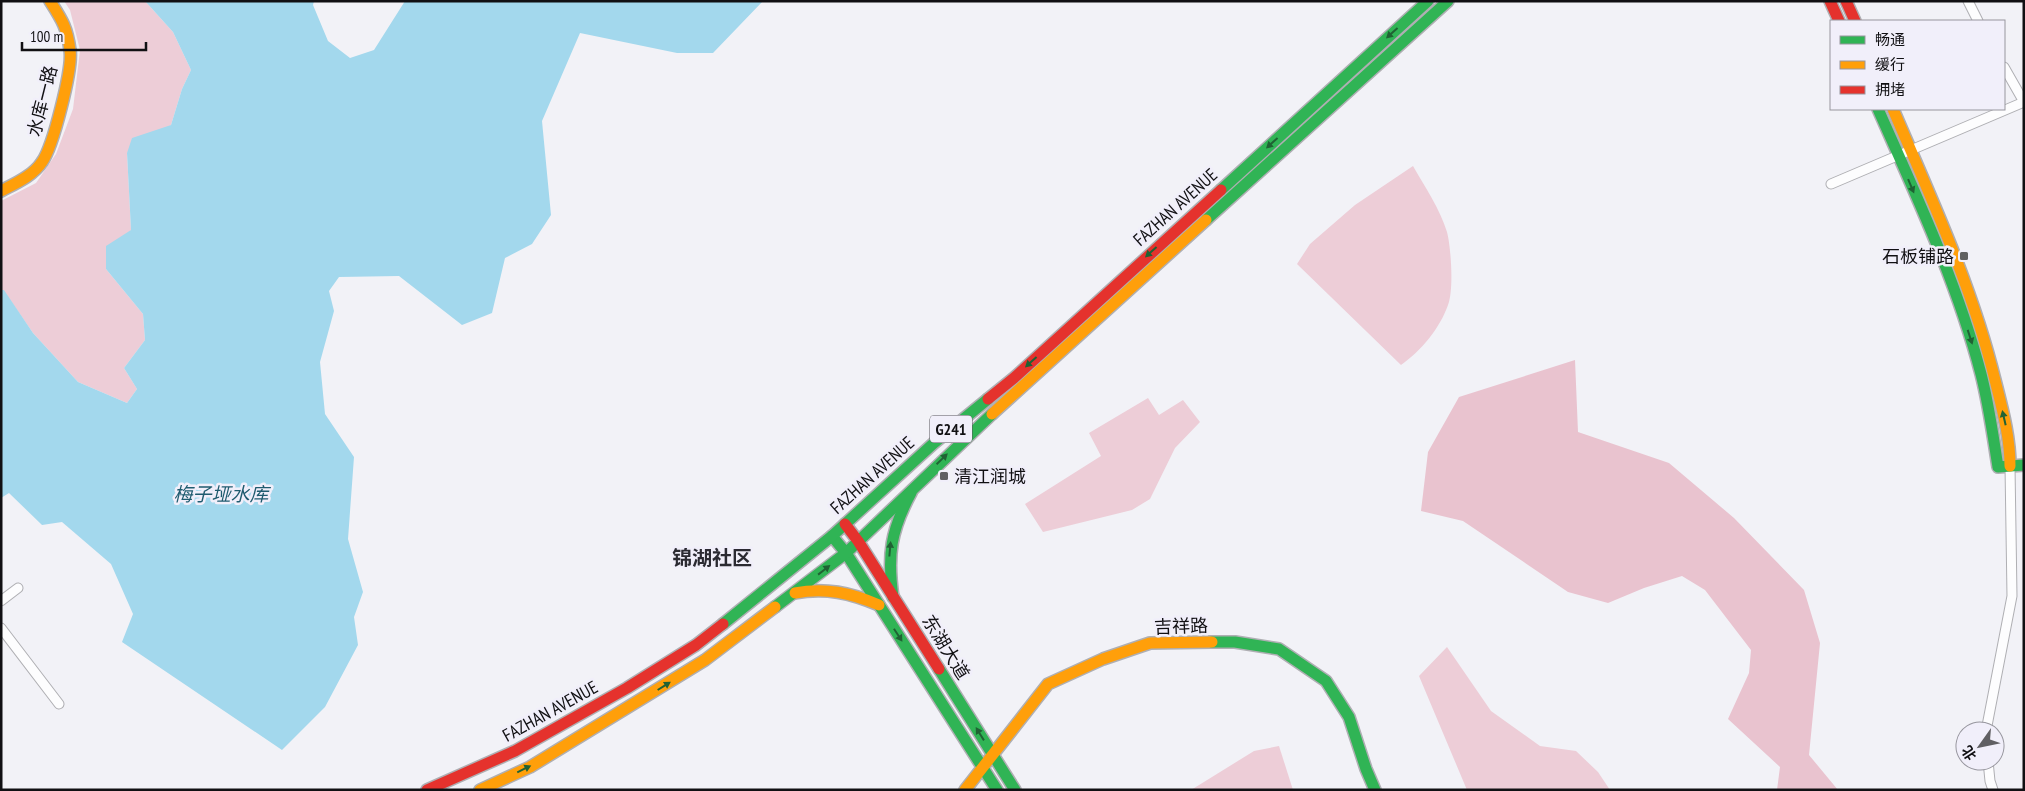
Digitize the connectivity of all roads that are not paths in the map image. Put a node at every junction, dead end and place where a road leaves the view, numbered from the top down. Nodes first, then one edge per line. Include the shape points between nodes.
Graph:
1 (50, 1) edge
2 (1428, 1) edge
3 (1448, 1) edge
4 (1830, 1) edge
5 (1846, 1) edge
6 (1968, 1) edge
7 (1839, 20) edge
8 (1855, 20) edge
9 (1978, 20) edge
10 (2005, 69) edge
11 (2024, 102) edge
12 (1878, 110) edge
13 (1893, 110) edge
14 (1910, 150) junction
15 (1898, 155) junction
16 (1831, 184) dead end
17 (1, 191) edge
18 (2014, 445) junction
19 (1996, 446) junction
20 (2024, 465) edge
21 (2010, 466) junction
22 (916, 484) junction
23 (845, 524) junction
24 (832, 536) junction
25 (858, 541) junction
26 (846, 553) junction
27 (18, 588) dead end
28 (794, 593) junction
29 (893, 597) junction
30 (1, 601) edge
31 (879, 605) junction
32 (1, 628) edge
33 (59, 704) dead end
34 (1988, 721) edge
35 (993, 755) junction
36 (983, 768) junction
37 (1989, 771) edge
38 (427, 790) edge
39 (480, 790) edge
40 (965, 790) edge
41 (997, 790) edge
42 (1015, 790) edge
43 (1375, 790) edge
44 (1993, 790) edge

1 - 17 main road, 水库一路 via 65,24 71,53 55,132 42,163
2 -> 23 main road, FAZHAN AVENUE / G241 via 1014,378 934,443
22 -> 3 main road, FAZHAN AVENUE / G241
4 - 7 main road
5 - 8 main road
6 - 9 street
10 - 11 street
11 - 14 street
12 - 15 main road
13 - 14 main road
14 - 15 street
18 -> 14 main road via 1992,362 1963,276
15 - 16 street
15 -> 19 main road via 1951,280 1979,366
18 - 19 main road
18 - 21 main road
19 - 21 main road via 1998,467
20 - 21 main road
21 - 34 street via 2012,596
22 - 25 main road, FAZHAN AVENUE / G241
29 -> 22 main road via 890,542 899,515
23 - 24 main road, FAZHAN AVENUE / G241
23 - 25 main road, 东湖大道
24 - 26 main road, 东湖大道
24 - 38 main road, FAZHAN AVENUE / G241 via 696,645 634,684 514,751
25 - 26 main road, FAZHAN AVENUE / G241
25 - 29 main road, 东湖大道
28 -> 26 main road, FAZHAN AVENUE / G241
26 - 31 main road, 东湖大道
27 - 30 street
28 - 31 main road via 812,589 841,590
39 -> 28 main road, FAZHAN AVENUE / G241 via 530,767 697,665
35 -> 29 main road, 东湖大道
31 -> 36 main road, 东湖大道
32 - 33 street
35 - 36 main road, 吉祥路
35 - 42 main road, 东湖大道
35 - 43 main road, 吉祥路 via 1048,684 1103,659 1150,643 1235,642 1279,649 1326,682 1349,717
36 - 40 main road, 吉祥路
36 - 41 main road, 东湖大道
37 - 44 street

